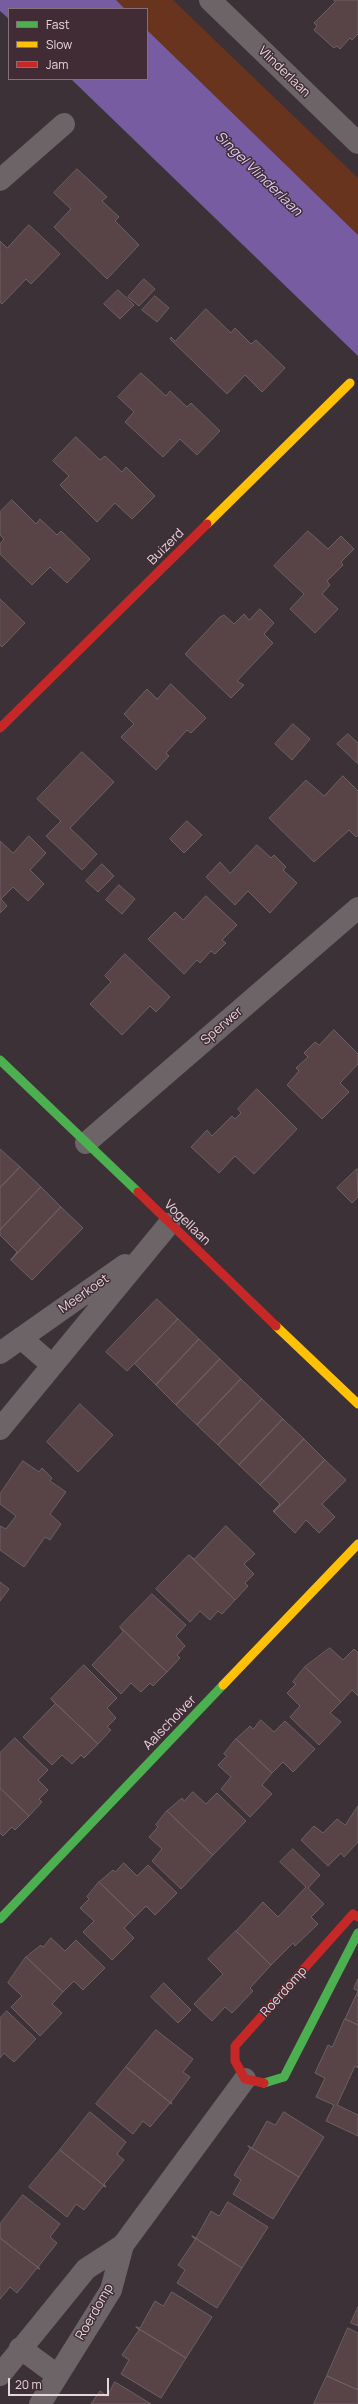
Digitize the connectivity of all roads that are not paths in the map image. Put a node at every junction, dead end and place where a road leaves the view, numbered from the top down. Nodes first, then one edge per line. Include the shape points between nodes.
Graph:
1 (210, 0) edge
2 (64, 124) dead end
3 (358, 143) edge
4 (0, 180) edge
5 (350, 383) dead end
6 (0, 728) edge
7 (358, 908) edge
8 (0, 1060) edge
9 (86, 1143) junction
10 (169, 1224) junction
11 (148, 1250) junction
12 (21, 1338) junction
13 (0, 1353) edge
14 (52, 1365) junction
15 (358, 1404) edge
16 (3, 1419) edge
17 (358, 1544) edge
18 (358, 1917) edge
19 (0, 1919) edge
20 (358, 1933) edge
21 (245, 2079) junction
22 (123, 2245) junction
23 (20, 2348) junction
24 (0, 2375) edge
25 (57, 2375) junction
26 (40, 2404) edge

1 - 3 street, Vlinderlaan
2 - 4 street
5 - 6 street, Buizerd
7 - 9 street, Sperwer
8 - 9 street, Vogellaan
9 - 10 street, Vogellaan
10 - 11 street, Meerkoet
10 - 15 street, Vogellaan
11 - 12 street, Meerkoet
11 - 14 street, Meerkoet
12 - 13 street, Meerkoet
12 - 14 street
14 - 16 street, Meerkoet
17 - 19 street, Aalscholver
18 - 21 street, Roerdomp via 353,1914 235,2046 235,2061
20 - 21 street via 284,2077 266,2084
21 - 22 street, Roerdomp
22 - 23 street, Roerdomp via 86,2269
22 - 25 street, Roerdomp via 111,2290
23 - 24 street, Roerdomp
23 - 25 street
25 - 26 street, Roerdomp

